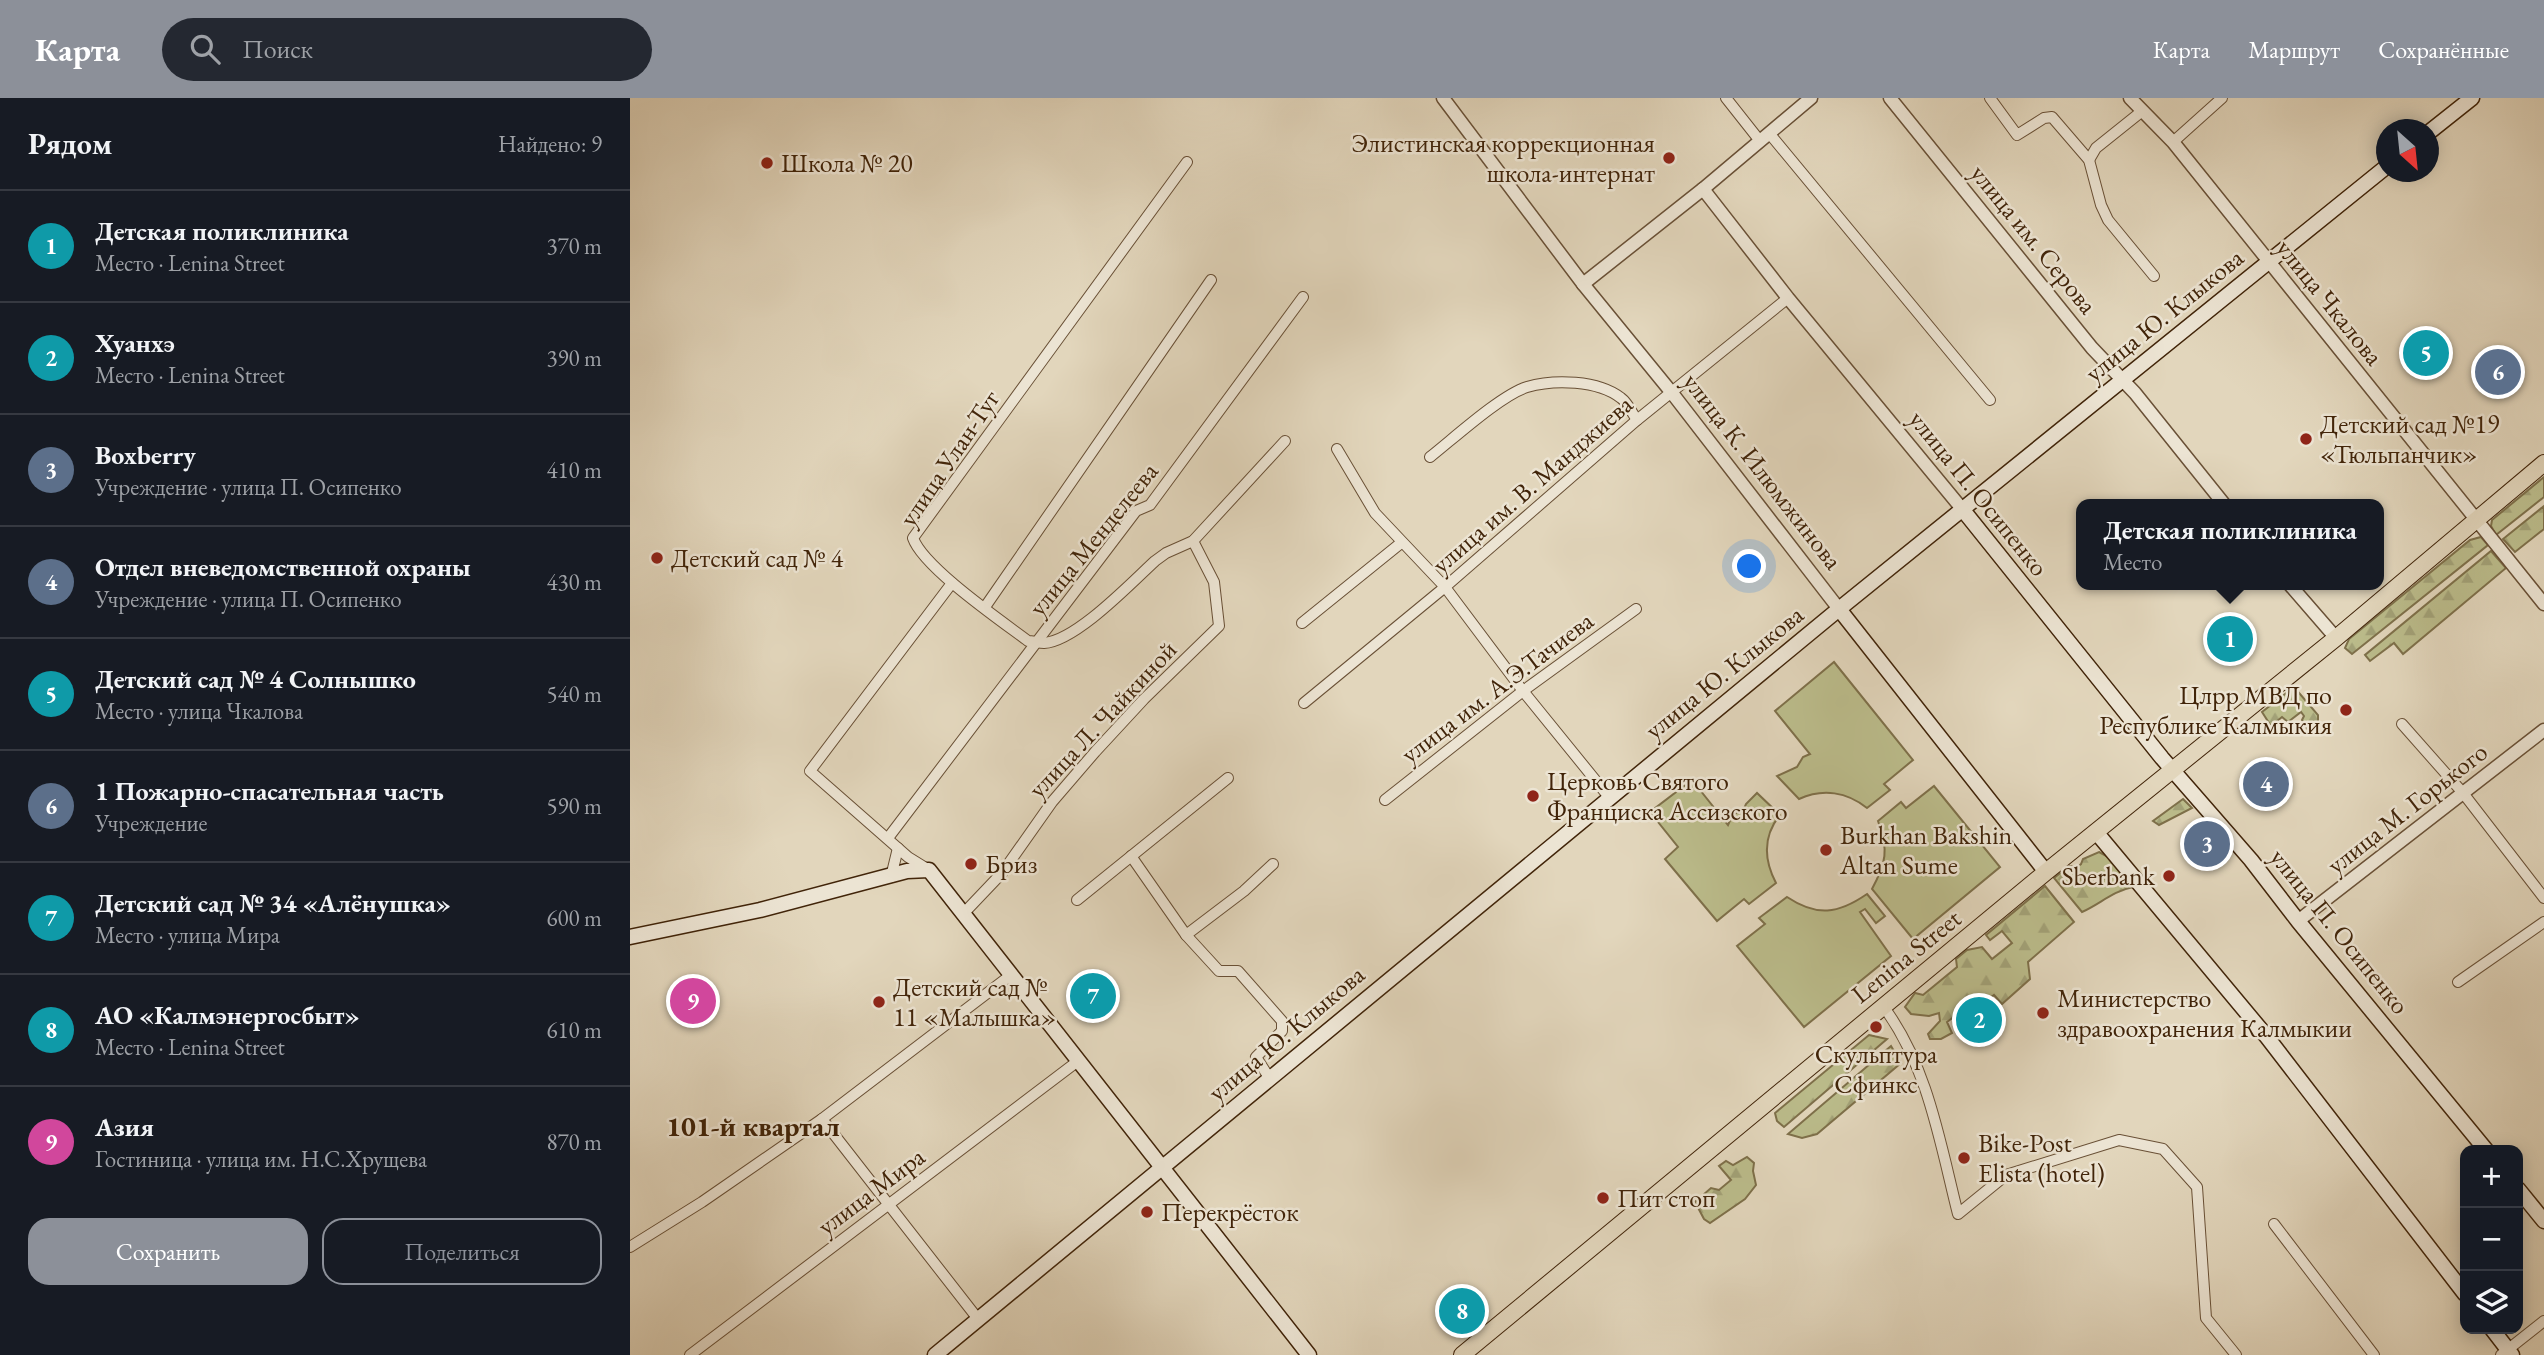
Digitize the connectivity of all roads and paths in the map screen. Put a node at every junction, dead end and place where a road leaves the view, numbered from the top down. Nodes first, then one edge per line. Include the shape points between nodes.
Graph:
1 (1443, 98) edge
2 (1726, 98) edge
3 (1811, 98) edge
4 (1890, 98) edge
5 (1990, 98) edge
6 (2130, 98) edge
7 (2222, 98) edge
8 (2472, 98) edge
9 (2141, 112) junction
10 (2439, 124) edge
11 (1765, 137) junction
12 (2173, 142) junction
13 (2089, 160) junction
14 (1187, 162) dead end
15 (2376, 175) edge
16 (1703, 189) junction
17 (2269, 262) junction
18 (2154, 276) dead end
19 (1212, 280) dead end
20 (1583, 284) junction
21 (1303, 297) dead end
22 (1788, 298) junction
23 (2123, 379) junction
24 (1672, 393) junction
25 (1990, 400) dead end
26 (1637, 419) junction
27 (1285, 441) dead end
28 (1337, 449) dead end
29 (1430, 457) dead end
30 (2544, 463) edge
31 (2220, 499) edge
32 (1963, 510) junction
33 (2476, 519) junction
34 (1193, 541) junction
35 (1401, 543) junction
36 (952, 583) junction
37 (1445, 587) junction
38 (2294, 590) edge
39 (2544, 604) edge
40 (985, 607) junction
41 (1636, 609) dead end
42 (1839, 609) junction
43 (1302, 623) dead end
44 (2336, 638) junction
45 (1037, 642) junction
46 (1523, 691) junction
47 (1304, 703) dead end
48 (2402, 724) dead end
49 (2544, 730) edge
50 (2172, 769) junction
51 (1227, 778) dead end
52 (2463, 793) junction
53 (1609, 797) junction
54 (1385, 800) dead end
55 (2096, 832) junction
56 (888, 838) junction
57 (898, 848) junction
58 (1131, 856) junction
59 (1273, 864) dead end
60 (929, 870) junction
61 (2046, 872) junction
62 (891, 877) junction
63 (2544, 898) edge
64 (1077, 900) dead end
65 (963, 914) junction
66 (2298, 921) junction
67 (2544, 922) edge
68 (1186, 935) junction
69 (630, 937) edge
70 (1011, 975) junction
71 (2458, 982) dead end
72 (1883, 1006) junction
73 (1078, 1061) junction
74 (1270, 1079) junction
75 (822, 1119) junction
76 (2482, 1145) edge
77 (1162, 1168) junction
78 (2523, 1195) edge
79 (888, 1205) junction
80 (2544, 1221) edge
81 (2274, 1224) dead end
82 (630, 1247) edge
83 (2460, 1288) edge
84 (978, 1319) junction
85 (2544, 1321) edge
86 (2495, 1334) edge
87 (2507, 1353) edge
88 (690, 1355) edge
89 (935, 1355) edge
90 (1309, 1355) edge
91 (1462, 1355) edge
92 (2236, 1355) edge
93 (2374, 1355) edge

1 - 20 street, улица К. Илюмжинова
2 - 11 street
3 - 11 street
4 - 23 street, улица им. Серова via 2092,348
5 - 13 street via 2017,135 2052,117
6 - 9 street, улица Чкалова
7 - 12 street
8 - 10 main road
9 - 12 street, улица Чкалова
9 - 13 street via 2096,148
11 - 16 street
11 - 25 street
12 - 17 street, улица Чкалова
13 - 18 street via 2108,220
14 - 36 street, улица Улан-Туг via 913,538 916,548
15 - 17 main road, улица Ю. Клыкова
16 - 20 street
16 - 22 street, улица П. Осипенко
17 - 23 main road, улица Ю. Клыкова
17 - 33 street, улица Чкалова
19 - 40 street
20 - 24 street, улица К. Илюмжинова
21 - 45 street, улица Менделеева via 1150,505 1136,512
22 - 24 street, улица им. В. Манджиева
22 - 32 street, улица П. Осипенко
23 - 31 street, улица им. Серова
23 - 32 main road, улица Ю. Клыкова
24 - 26 street, улица им. В. Манджиева
24 - 42 street, улица К. Илюмжинова
26 - 29 street via 1623,399 1602,386 1570,382 1527,387 1507,397
26 - 37 street, улица им. В. Манджиева
27 - 34 street
28 - 35 street via 1375,513
30 - 33 main road, Lenina Street
32 - 42 main road, улица Ю. Клыкова
32 - 50 main road, улица П. Осипенко
33 - 39 street, улица Чкалова
33 - 44 main road, Lenina Street
34 - 45 street via 1155,561 1085,624 1064,636
34 - 65 street, улица Л. Чайкиной via 1214,582 1219,626 1095,752 1052,802 1002,873
35 - 37 street
35 - 43 street
36 - 40 street
36 - 56 street via 810,771
37 - 46 street
37 - 47 street, улица им. В. Манджиева
38 - 44 street
40 - 45 street via 1028,641
41 - 46 street, улица им. А.Э.Тачиева
42 - 53 main road, улица Ю. Клыкова
42 - 61 main road, улица К. Илюмжинова
44 - 50 main road, Lenina Street
45 - 56 street, улица Менделеева
46 - 53 street
46 - 54 street, улица им. А.Э.Тачиева
48 - 52 street
49 - 52 street, улица М. Горького
50 - 55 main road, Lenina Street
50 - 66 main road, улица П. Осипенко
51 - 58 street
52 - 63 street
52 - 66 street, улица М. Горького
53 - 74 main road, улица Ю. Клыкова
55 - 61 main road, Lenina Street
55 - 83 main road via 2267,1037
56 - 57 street
57 - 60 street
57 - 62 street
58 - 64 street
58 - 68 street
59 - 68 street
60 - 62 main road
60 - 65 main road
61 - 72 main road, Lenina Street
62 - 69 main road
65 - 70 main road
66 - 76 main road, улица П. Осипенко
67 - 71 street
68 - 74 street via 1219,971 1238,971 1282,1021 1282,1031 1256,1057
70 - 73 main road
70 - 75 street
72 - 91 main road, Lenina Street
72 - 92 street via 1901,1030 1931,1105 1958,1214 2006,1175 2119,1140 2162,1149 2197,1187 2206,1318
73 - 77 main road
73 - 79 street, улица Мира
74 - 77 main road, улица Ю. Клыкова
75 - 79 street
75 - 82 street
77 - 84 main road, улица Ю. Клыкова
77 - 90 main road
78 - 80 main road
79 - 84 street
79 - 88 street, улица Мира
81 - 93 street
84 - 89 main road, улица Ю. Клыкова
85 - 87 street
86 - 87 main road

